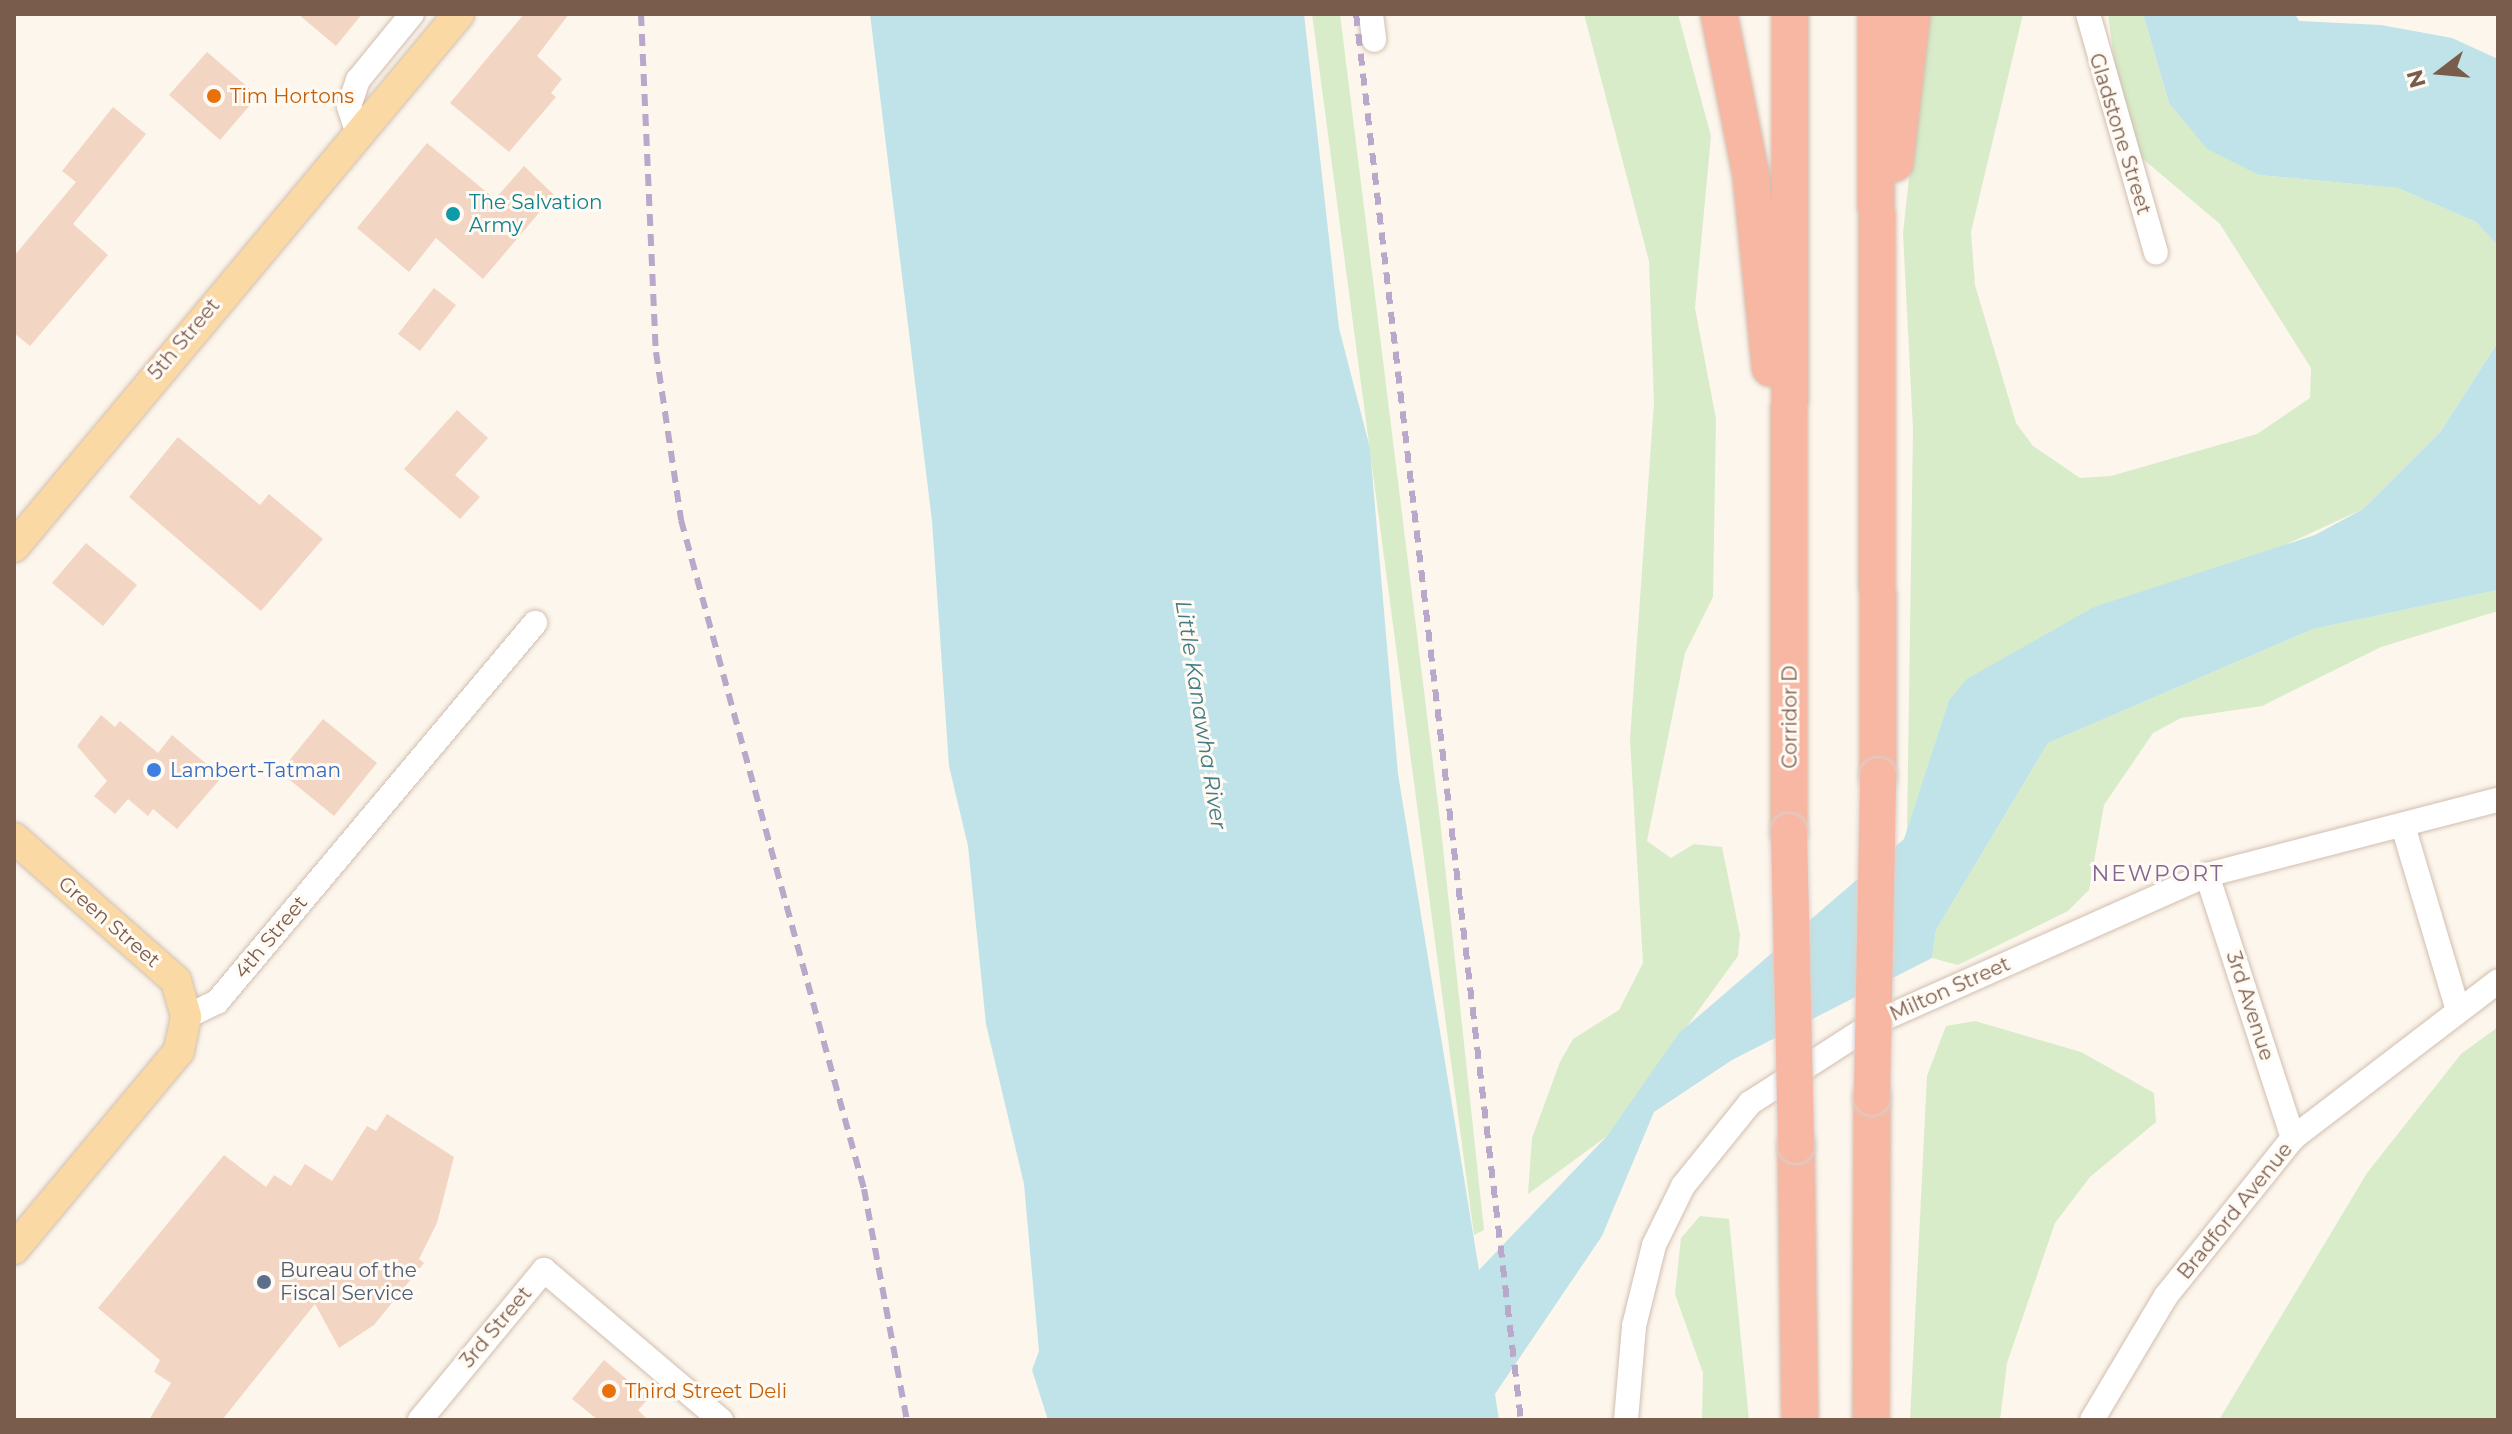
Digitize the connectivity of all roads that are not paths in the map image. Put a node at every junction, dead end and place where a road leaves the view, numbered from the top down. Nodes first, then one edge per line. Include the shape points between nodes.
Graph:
1 (412, 14) edge
2 (459, 14) edge
3 (1371, 14) edge
4 (1719, 14) edge
5 (1790, 14) edge
6 (1876, 14) edge
7 (1912, 14) edge
8 (2088, 14) edge
9 (1374, 40) dead end
10 (358, 134) junction
11 (2156, 253) dead end
12 (1874, 343) junction
13 (14, 547) edge
14 (1791, 574) junction
15 (535, 623) dead end
16 (2498, 800) edge
17 (2403, 826) junction
18 (14, 838) edge
19 (2207, 875) junction
20 (2498, 981) edge
21 (2458, 1010) junction
22 (186, 1017) junction
23 (2293, 1138) junction
24 (14, 1249) edge
25 (420, 1420) edge
26 (721, 1420) edge
27 (1626, 1420) edge
28 (1800, 1420) edge
29 (1871, 1420) edge
30 (2092, 1420) edge

1 - 10 street via 358,80 349,106
2 - 10 main road, 5th Street
3 - 9 street
4 - 14 highway via 1751,176
5 - 14 highway, Corridor D
6 - 12 highway
7 - 12 highway
8 - 11 street, Gladstone Street
10 - 13 main road, 5th Street
12 - 29 highway, bridge via 1878,776
14 - 28 highway, Corridor D, bridge via 1789,832
15 - 22 street, 4th Street via 217,1002
16 - 17 street, Milton Street
17 - 19 street, Milton Street
17 - 21 street
18 - 22 main road, Green Street via 176,981
19 - 23 street, 3rd Avenue
19 - 27 street, Milton Street via 1874,1023 1750,1103 1683,1186 1654,1245 1634,1326
20 - 21 street, Bradford Avenue
21 - 23 street, Bradford Avenue
22 - 24 main road via 179,1051
23 - 30 street, Bradford Avenue via 2166,1296
25 - 26 street, 3rd Street via 544,1270

